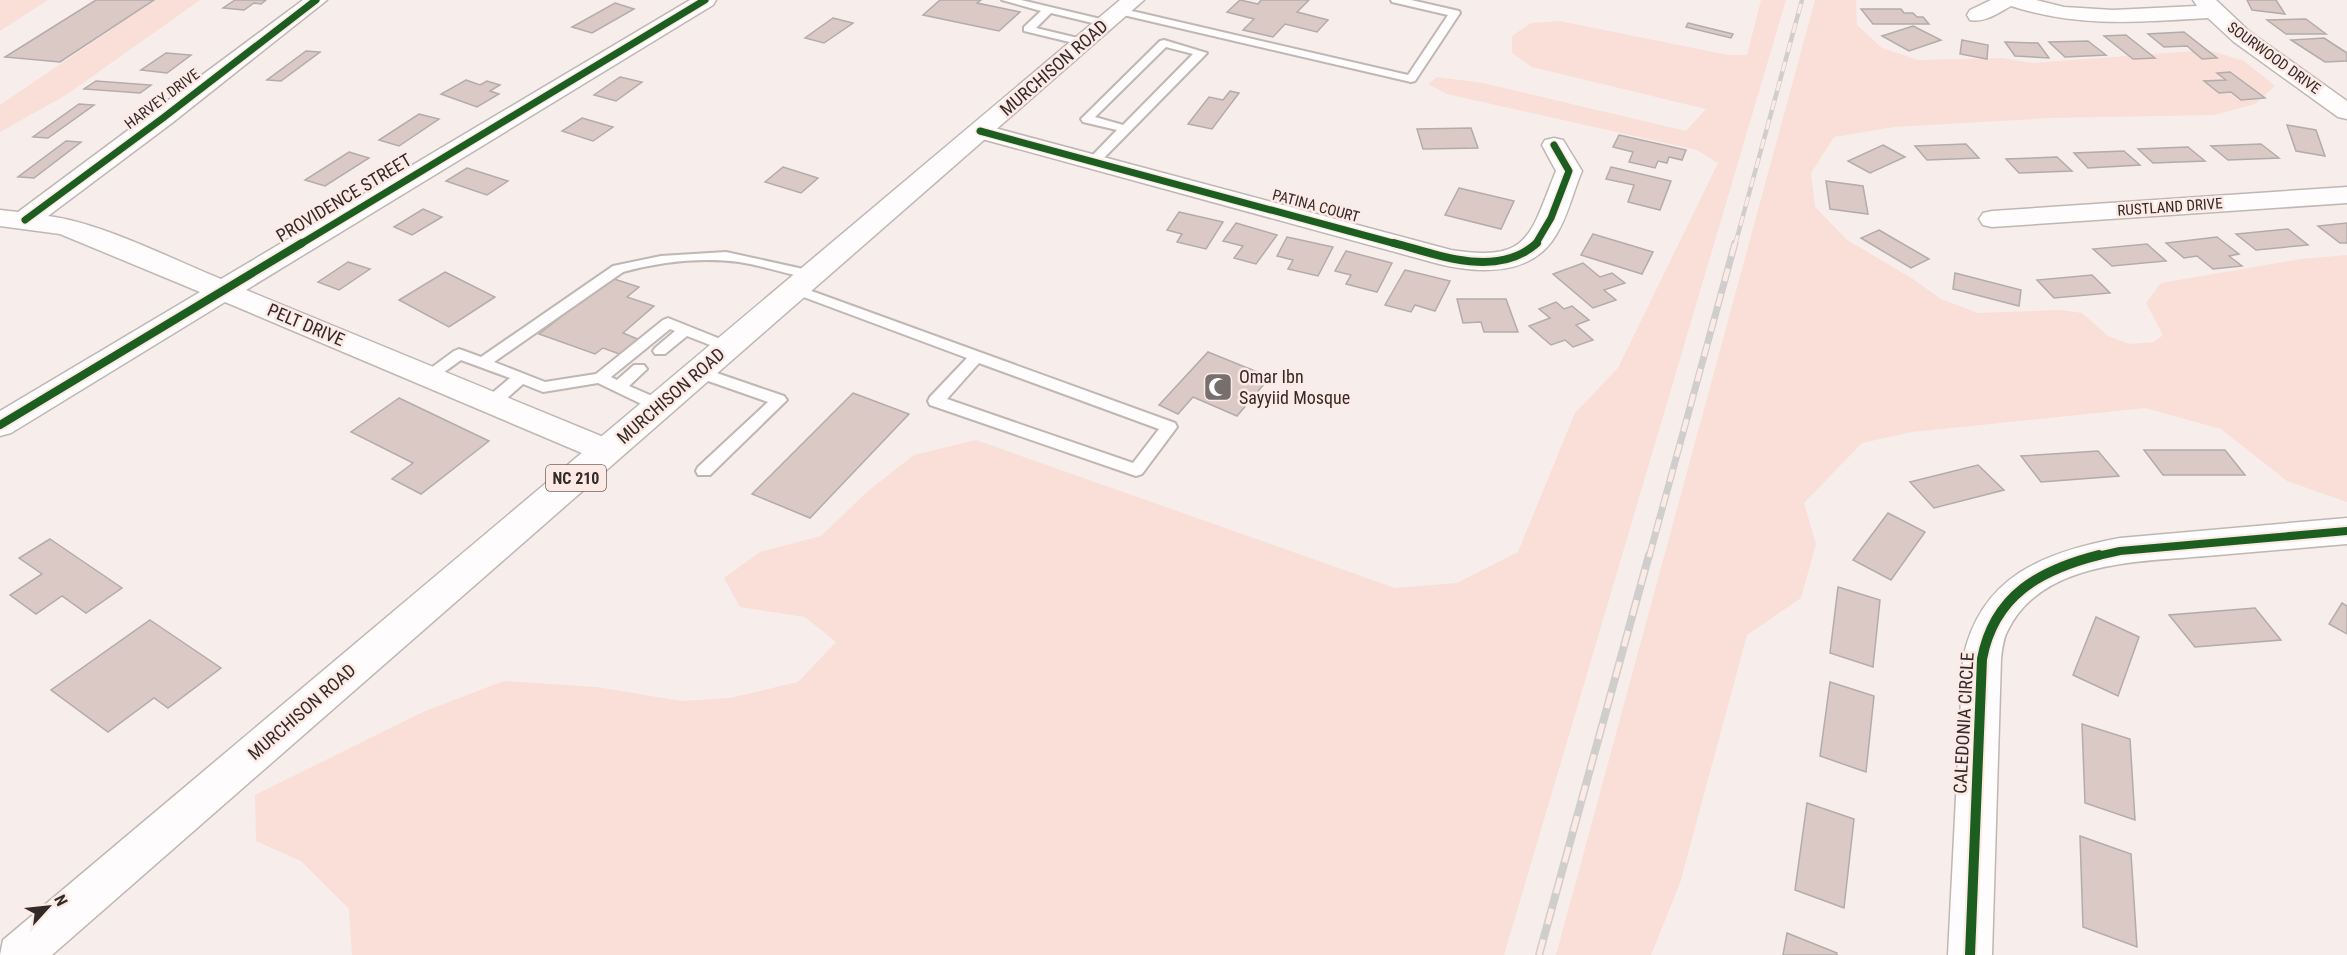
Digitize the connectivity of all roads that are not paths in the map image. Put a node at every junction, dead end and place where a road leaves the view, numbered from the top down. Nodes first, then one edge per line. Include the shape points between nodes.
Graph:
1 (316, 0) edge
2 (705, 0) edge
3 (1007, 0) edge
4 (1396, 0) edge
5 (2007, 0) edge
6 (2014, 0) edge
7 (2209, 6) edge
8 (1048, 10) junction
9 (1978, 15) dead end
10 (1110, 19) edge
11 (2347, 112) edge
12 (1126, 129) junction
13 (980, 131) junction
14 (1554, 145) dead end
15 (1093, 162) junction
16 (2347, 195) edge
17 (13, 219) edge
18 (1992, 219) dead end
19 (804, 282) junction
20 (224, 290) junction
21 (685, 330) junction
22 (728, 347) junction
23 (660, 351) dead end
24 (975, 358) junction
25 (482, 363) junction
26 (639, 369) dead end
27 (699, 372) junction
28 (428, 376) junction
29 (521, 377) junction
30 (600, 378) junction
31 (618, 387) junction
32 (491, 403) junction
33 (660, 406) junction
34 (0, 425) edge
35 (607, 451) junction
36 (704, 471) dead end
37 (2347, 531) edge
38 (19, 955) edge
39 (1970, 955) edge

1 - 17 street, HARVEY DRIVE via 163,118
2 - 20 street, PROVIDENCE STREET
3 - 8 lane
4 - 10 lane via 1455,13 1411,79
5 - 9 street
6 - 7 street via 2046,11 2088,18
7 - 11 street, SOURWOOD DRIVE via 2242,37
8 - 10 lane
8 - 10 lane via 1028,29
10 - 13 street, MURCHISON ROAD / NC 210
12 - 12 lane via 1193,62 1201,53 1164,44 1087,119
12 - 15 lane
13 - 15 street, PATINA COURT
13 - 19 street, MURCHISON ROAD / NC 210
14 - 15 street, PATINA COURT via 1569,171 1536,244 1502,260 1477,263
16 - 18 street, RUSTLAND DRIVE
17 - 20 street, PELT DRIVE via 85,232
19 - 22 street, MURCHISON ROAD / NC 210
19 - 24 lane
19 - 25 lane via 737,258 639,262 618,269
20 - 28 street, PELT DRIVE
20 - 34 street, PROVIDENCE STREET
21 - 22 lane
21 - 23 lane
21 - 30 lane via 668,323
22 - 27 street, MURCHISON ROAD / NC 210
24 - 24 lane via 986,361 1168,427 1136,470 936,401
25 - 28 lane via 459,354
25 - 29 lane
26 - 31 lane
27 - 33 street, MURCHISON ROAD / NC 210
27 - 36 lane via 779,400
28 - 32 street, PELT DRIVE
29 - 30 lane via 543,387
29 - 32 lane
30 - 31 lane
31 - 33 lane
32 - 35 street, PELT DRIVE
33 - 35 street, MURCHISON ROAD / NC 210
35 - 38 street, MURCHISON ROAD / NC 210
37 - 39 street, CALEDONIA CIRCLE via 2120,551 2084,558 2053,569 2026,585 2004,605 1989,629 1982,659

